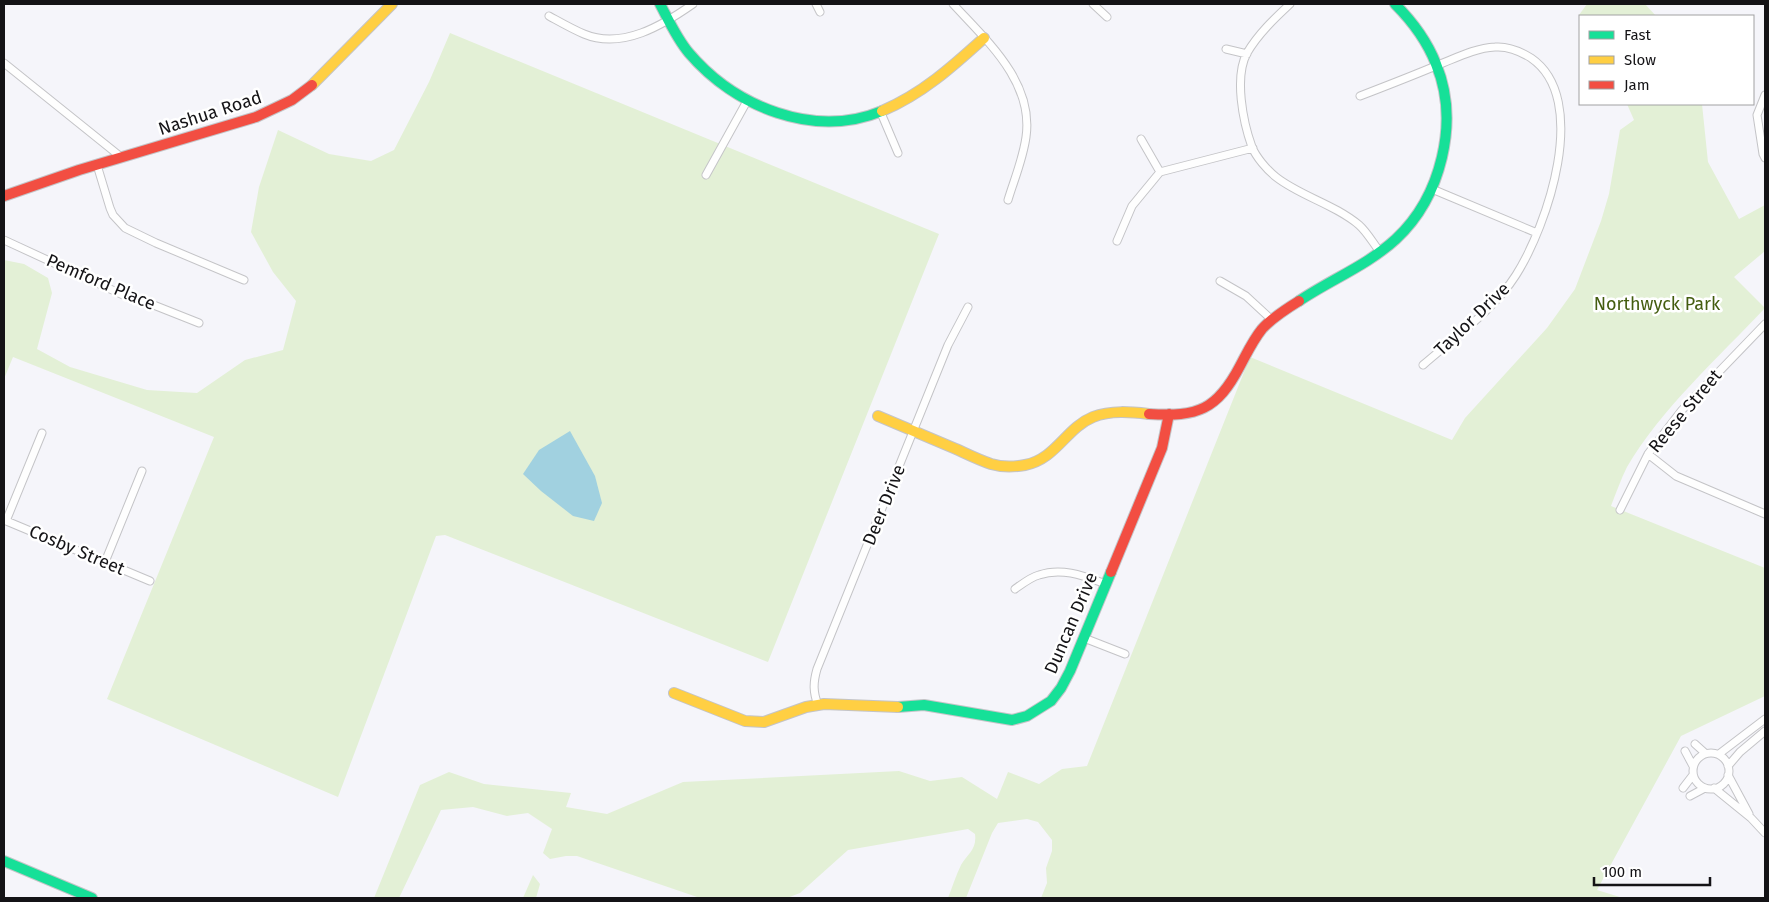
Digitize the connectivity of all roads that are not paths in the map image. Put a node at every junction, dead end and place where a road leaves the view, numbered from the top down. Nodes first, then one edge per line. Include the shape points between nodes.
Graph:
1 (392, 4) edge
2 (660, 4) edge
3 (693, 4) edge
4 (816, 4) edge
5 (953, 4) edge
6 (1094, 4) edge
7 (1290, 4) edge
8 (1395, 4) edge
9 (820, 12) dead end
10 (549, 16) dead end
11 (1107, 17) dead end
12 (668, 20) junction
13 (984, 38) junction
14 (1226, 49) dead end
15 (1247, 54) junction
16 (4, 62) edge
17 (1437, 66) junction
18 (1360, 96) dead end
19 (1765, 96) edge
20 (747, 101) junction
21 (881, 112) junction
22 (1141, 139) dead end
23 (1253, 148) junction
24 (898, 153) dead end
25 (121, 157) junction
26 (1765, 158) edge
27 (96, 165) junction
28 (1160, 172) junction
29 (706, 175) dead end
30 (1432, 189) junction
31 (4, 196) edge
32 (1008, 200) dead end
33 (1537, 233) junction
34 (4, 240) edge
35 (1117, 241) dead end
36 (1380, 252) junction
37 (244, 280) dead end
38 (1220, 281) dead end
39 (968, 307) dead end
40 (1272, 320) junction
41 (199, 323) dead end
42 (1765, 324) edge
43 (1423, 365) dead end
44 (1169, 414) junction
45 (878, 416) dead end
46 (914, 431) junction
47 (42, 433) dead end
48 (1648, 454) junction
49 (142, 471) dead end
50 (1620, 510) dead end
51 (1765, 514) edge
52 (5, 520) edge
53 (105, 562) junction
54 (150, 581) dead end
55 (1106, 584) junction
56 (1015, 589) dead end
57 (1084, 638) junction
58 (1125, 654) dead end
59 (674, 693) dead end
60 (818, 705) junction
61 (1765, 719) edge
62 (1765, 730) edge
63 (1695, 744) dead end
64 (1685, 751) dead end
65 (1705, 753) junction
66 (1718, 754) junction
67 (1693, 766) junction
68 (1728, 766) junction
69 (1693, 775) junction
70 (1728, 775) junction
71 (1683, 788) dead end
72 (1705, 788) junction
73 (1714, 788) junction
74 (1690, 796) dead end
75 (1751, 818) junction
76 (1765, 834) edge
77 (4, 861) edge
78 (92, 898) edge

1 - 25 street, Nashua Road via 314,84 292,100 256,117
2 - 12 street
3 - 12 street
4 - 9 street
5 - 13 street
6 - 11 street
7 - 15 street
8 - 17 street via 1418,31
10 - 12 street via 585,34 611,38 636,35
12 - 20 street via 677,37 705,70
13 - 21 street via 924,89
13 - 32 street via 1008,66 1026,115 1026,138
14 - 15 street
15 - 23 street via 1241,92
16 - 25 street
17 - 18 street, Taylor Drive
17 - 30 street via 1445,107 1445,130
17 - 33 street, Taylor Drive via 1473,51 1505,47 1522,52 1542,66 1552,82 1561,118 1560,136 1556,173
19 - 26 street via 1758,115
20 - 21 street via 781,115 816,121 846,120
20 - 29 street
21 - 24 street
22 - 28 street
23 - 28 street
23 - 36 street via 1275,177 1359,225
25 - 27 street, Nashua Road
27 - 31 street, Nashua Road
27 - 37 street via 113,215 125,228
28 - 35 street via 1132,206
30 - 33 street
30 - 36 street via 1412,222
33 - 43 street, Taylor Drive via 1516,276 1503,293
34 - 41 street, Pemford Place via 123,296
36 - 40 street via 1286,308
38 - 40 street via 1246,296
39 - 46 street, Deer Drive via 948,345
40 - 44 street via 1255,337 1227,390 1218,400 1188,413
42 - 48 street, Reese Street via 1682,410
44 - 46 street via 1103,414 1081,424 1052,454 1024,466 992,464
44 - 55 street, Duncan Drive via 1162,448
45 - 46 street
46 - 60 street, Deer Drive via 816,670 813,687
47 - 52 street
48 - 50 street, Reese Street
48 - 51 street via 1676,476
49 - 53 street
52 - 53 street, Cosby Street
53 - 54 street, Cosby Street
55 - 56 street via 1078,574 1048,572
55 - 57 street, Duncan Drive
57 - 58 street
57 - 60 street, Duncan Drive via 1070,672 1051,701 1027,716 1012,720 940,707
59 - 60 street, Duncan Drive via 745,721 764,722
61 - 66 street
62 - 68 street
63 - 65 street
64 - 67 street
65 - 66 street
65 - 67 street
66 - 68 street
67 - 69 street
68 - 70 street
69 - 71 street
69 - 72 street
70 - 73 street via 1724,783
70 - 75 street
72 - 73 street
72 - 74 street
73 - 75 street
75 - 76 street
77 - 78 street

